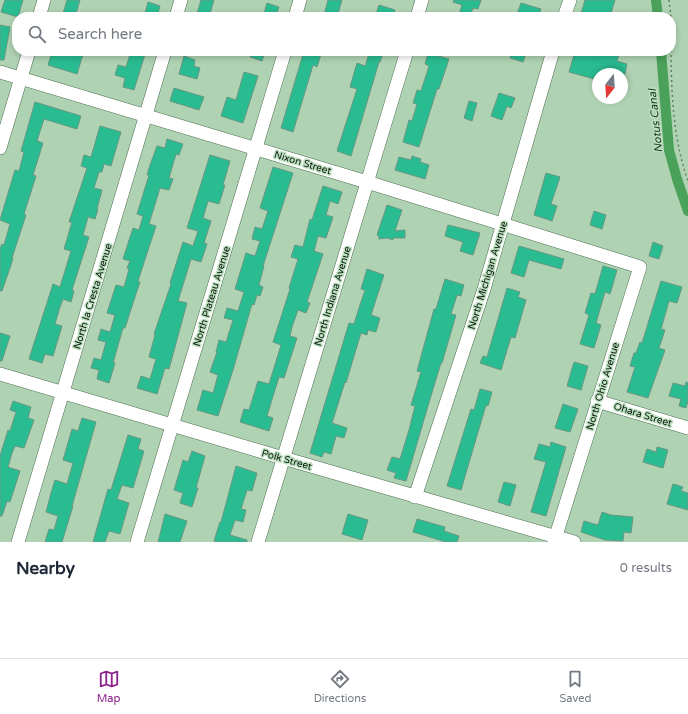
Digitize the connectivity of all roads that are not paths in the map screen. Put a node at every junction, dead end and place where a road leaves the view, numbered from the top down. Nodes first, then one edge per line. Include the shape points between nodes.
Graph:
1 (44, 0) edge
2 (181, 0) edge
3 (300, 0) edge
4 (422, 0) edge
5 (570, 0) edge
6 (40, 12) edge
7 (177, 12) edge
8 (296, 12) edge
9 (418, 12) edge
10 (566, 12) edge
11 (28, 56) edge
12 (164, 56) edge
13 (284, 56) edge
14 (405, 56) edge
15 (552, 56) edge
16 (0, 72) edge
17 (21, 78) junction
18 (146, 115) junction
19 (0, 148) edge
20 (256, 148) junction
21 (367, 182) junction
22 (503, 224) junction
23 (604, 255) joint
24 (0, 374) edge
25 (63, 393) junction
26 (597, 401) junction
27 (172, 425) junction
28 (688, 428) edge
29 (283, 458) junction
30 (416, 497) junction
31 (555, 540) edge
32 (18, 542) edge
33 (137, 542) edge
34 (258, 542) edge
35 (574, 542) edge

1 - 6 street
2 - 7 street
3 - 8 street
4 - 9 street
5 - 10 street
11 - 17 street
12 - 18 street, North la Cresta Avenue
13 - 20 street, North Plateau Avenue
14 - 21 street, North Indiana Avenue
15 - 22 street, North Michigan Avenue
16 - 17 street, Nixon Street
17 - 18 street, Nixon Street
17 - 19 street
18 - 20 street, Nixon Street
18 - 25 street, North la Cresta Avenue
20 - 21 street, Nixon Street
20 - 27 street, North Plateau Avenue
21 - 22 street, Nixon Street
21 - 29 street, North Indiana Avenue
22 - 23 street, Nixon Street
22 - 30 street, North Michigan Avenue
23 - 26 street, North Ohio Avenue via 640,266
24 - 25 street, Polk Street
25 - 27 street, Polk Street
25 - 32 street, North la Cresta Avenue
26 - 28 street, Ohara Street
26 - 31 street, North Ohio Avenue
27 - 29 street, Polk Street
27 - 33 street, North Plateau Avenue
29 - 30 street, Polk Street
29 - 34 street, North Indiana Avenue
30 - 31 street, Polk Street
31 - 35 street, Polk Street

